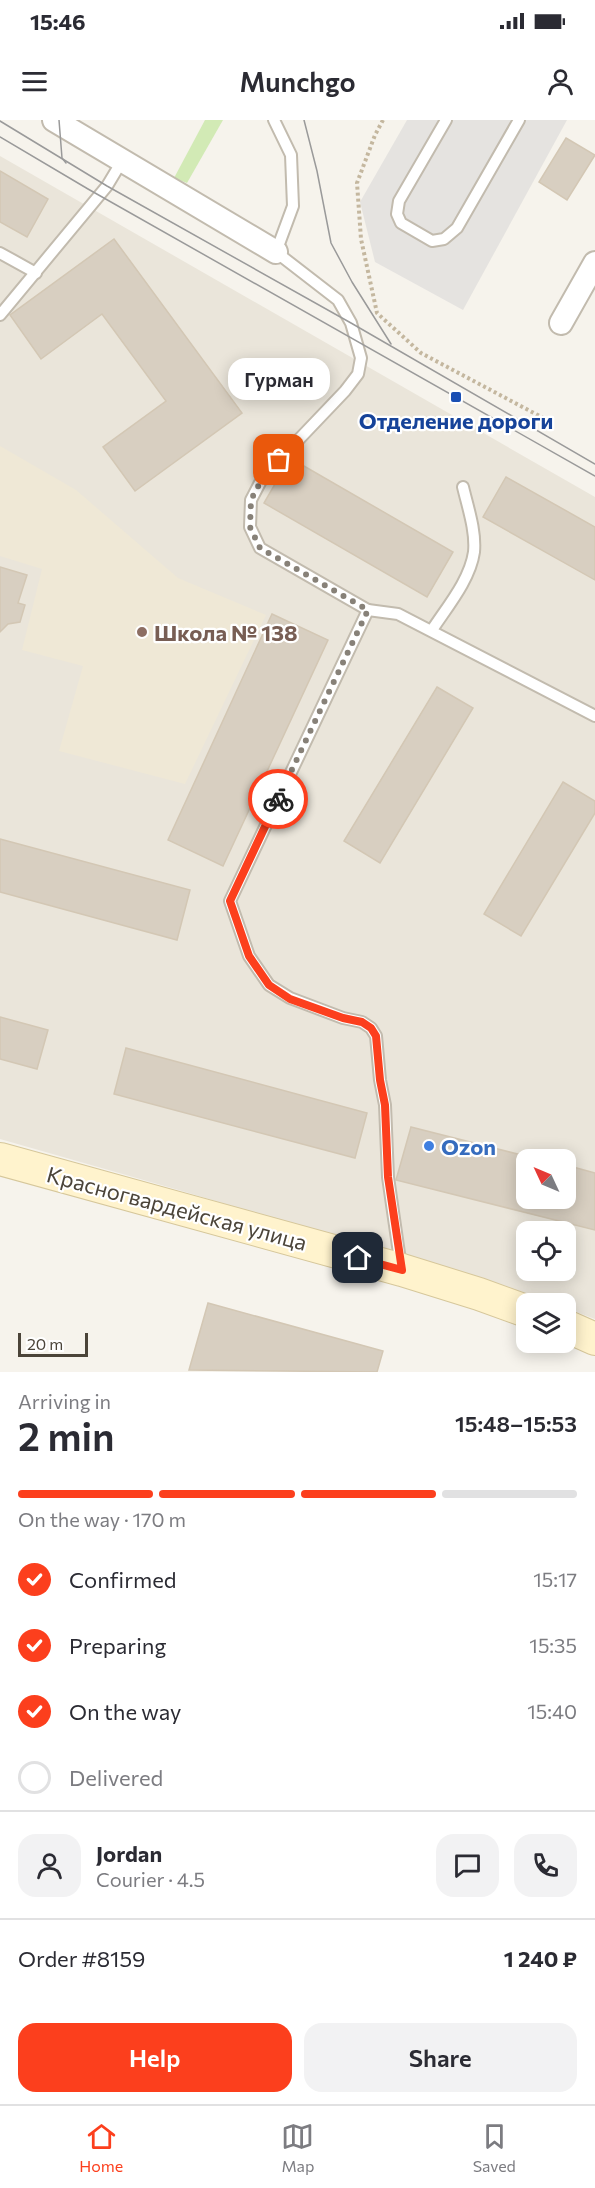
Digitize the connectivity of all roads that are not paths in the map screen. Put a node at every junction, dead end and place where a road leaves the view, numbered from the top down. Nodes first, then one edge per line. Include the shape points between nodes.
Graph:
1 (274, 120) edge
2 (446, 120) edge
3 (519, 120) edge
4 (58, 121) edge
5 (122, 161) junction
6 (276, 252) junction
7 (0, 253) edge
8 (595, 263) edge
9 (36, 273) junction
10 (0, 315) edge
11 (561, 323) dead end
12 (463, 487) dead end
13 (368, 610) junction
14 (432, 630) junction
15 (595, 716) edge
16 (0, 1159) edge
17 (402, 1270) junction
18 (516, 1307) edge
19 (576, 1330) edge
20 (595, 1339) edge

1 - 6 lane via 291,155 293,206
2 - 3 lane via 399,201 397,214 401,223 432,240 444,239 457,228
4 - 5 street
5 - 6 street
5 - 9 lane via 107,186
6 - 13 lane via 338,300 351,323 361,358 358,374 345,391 263,477 251,500 250,527 260,548
7 - 9 lane
8 - 11 street
9 - 10 lane
12 - 14 lane via 472,522 474,552 464,581
13 - 14 lane via 398,614
13 - 17 lane via 230,901 249,956 269,985 290,999 362,1022 376,1036 385,1105 388,1177
14 - 15 lane
16 - 17 main road, Красногвардейская улица
17 - 18 main road, Красногвардейская улица
19 - 20 main road

